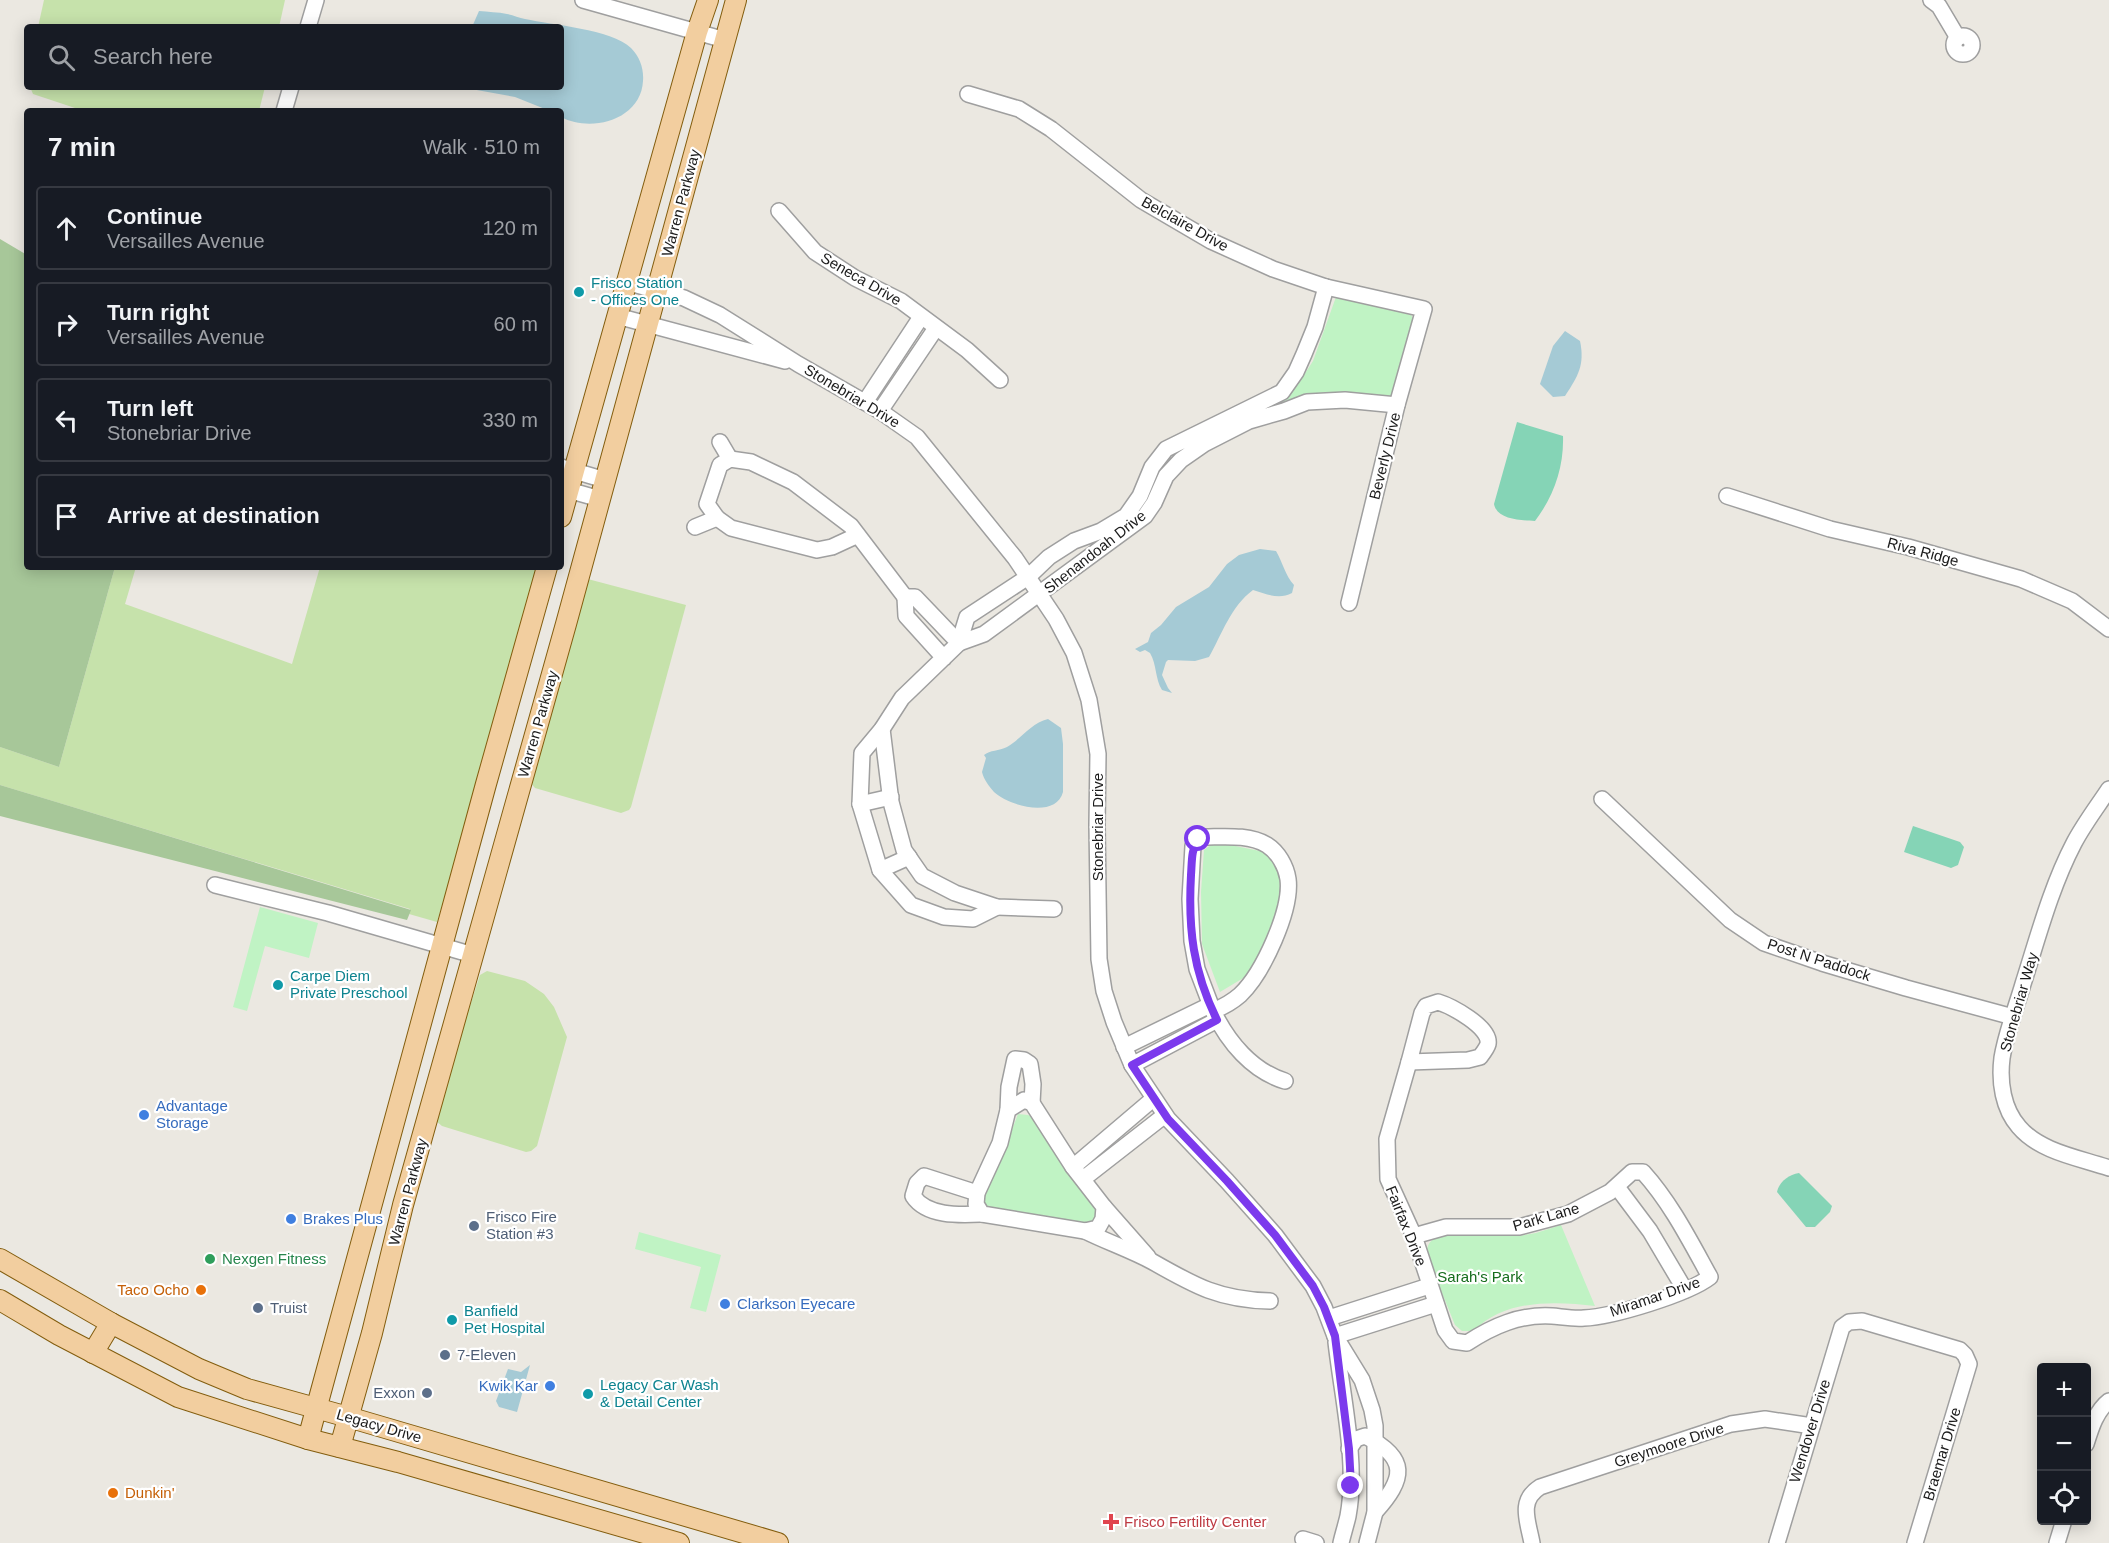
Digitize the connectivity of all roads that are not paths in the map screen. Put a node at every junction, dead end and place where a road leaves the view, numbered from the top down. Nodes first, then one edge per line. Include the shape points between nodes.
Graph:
1 (316, 0) edge
2 (583, 0) edge
3 (708, 0) edge
4 (736, 0) edge
5 (1936, 2) edge
6 (309, 24) edge
7 (697, 32) junction
8 (1958, 38) dead end
9 (725, 40) junction
10 (290, 90) edge
11 (968, 94) dead end
12 (285, 108) edge
13 (779, 211) dead end
14 (627, 282) junction
15 (1326, 287) junction
16 (657, 290) junction
17 (1424, 309) joint
18 (617, 316) junction
19 (921, 317) junction
20 (725, 318) junction
21 (648, 323) junction
22 (936, 328) junction
23 (715, 341) junction
24 (798, 364) junction
25 (999, 380) dead end
26 (865, 402) junction
27 (1397, 405) junction
28 (880, 411) junction
29 (720, 442) dead end
30 (730, 459) junction
31 (566, 479) edge
32 (602, 489) junction
33 (564, 494) edge
34 (1727, 496) dead end
35 (717, 518) junction
36 (695, 527) dead end
37 (858, 535) junction
38 (546, 570) edge
39 (1028, 577) junction
40 (1040, 595) junction
41 (905, 597) junction
42 (1349, 603) dead end
43 (2109, 629) edge
44 (959, 643) junction
45 (944, 658) junction
46 (882, 729) junction
47 (486, 784) junction
48 (520, 789) junction
49 (2109, 789) edge
50 (891, 796) junction
51 (1602, 799) dead end
52 (860, 804) junction
53 (909, 857) junction
54 (880, 870) junction
55 (215, 885) dead end
56 (997, 906) junction
57 (1054, 909) dead end
58 (442, 947) junction
59 (473, 955) junction
60 (1213, 1012) junction
61 (2013, 1017) junction
62 (1124, 1047) junction
63 (1409, 1062) junction
64 (1132, 1065) junction
65 (1285, 1082) dead end
66 (1153, 1099) junction
67 (1032, 1103) junction
68 (1008, 1110) junction
69 (1165, 1115) junction
70 (2109, 1168) edge
71 (1078, 1173) junction
72 (1617, 1187) junction
73 (977, 1192) junction
74 (375, 1195) junction
75 (403, 1205) junction
76 (1104, 1207) junction
77 (982, 1214) junction
78 (1085, 1231) junction
79 (1414, 1236) junction
80 (0, 1259) edge
81 (1152, 1262) junction
82 (1710, 1277) joint
83 (1429, 1286) junction
84 (1685, 1290) junction
85 (0, 1300) edge
86 (1270, 1301) dead end
87 (1436, 1304) junction
88 (1329, 1318) junction
89 (1849, 1322) joint
90 (111, 1323) junction
91 (1335, 1336) junction
92 (1463, 1344) joint
93 (93, 1353) junction
94 (2109, 1401) edge
95 (317, 1408) junction
96 (348, 1417) junction
97 (1812, 1426) junction
98 (2091, 1428) edge
99 (309, 1439) junction
100 (1375, 1441) junction
101 (340, 1447) junction
102 (1349, 1449) junction
103 (584, 1487) junction
104 (1375, 1512) junction
105 (576, 1515) junction
106 (2063, 1525) edge
107 (679, 1543) edge
108 (778, 1543) edge
109 (1341, 1543) edge
110 (1367, 1543) edge
111 (1532, 1543) edge
112 (1777, 1543) edge
113 (1915, 1543) edge
114 (2057, 1543) edge

1 - 6 street
2 - 7 street
3 - 7 main road, Warren Parkway
4 - 9 main road, Warren Parkway
5 - 8 street
7 - 9 street
7 - 14 main road, Warren Parkway
9 - 16 main road, Warren Parkway
10 - 12 street
11 - 15 street, Belclaire Drive via 1019,109 1052,129 1141,200 1211,241
13 - 19 street, Seneca Drive via 815,252 901,301
14 - 16 street, Stonebriar Drive
14 - 18 main road, Warren Parkway
15 - 17 street, Belclaire Drive
15 - 39 street, Shenandoah Drive via 1312,336 1282,392 1166,449 1126,516 1074,541
16 - 20 street, Stonebriar Drive via 684,297
16 - 21 main road, Warren Parkway
17 - 27 street, Beverly Drive
18 - 21 street, Stonebriar Drive
18 - 31 main road, Warren Parkway
19 - 22 street, Seneca Drive
19 - 26 street
20 - 23 street
20 - 24 street, Stonebriar Drive
21 - 23 street, Stonebriar Drive
21 - 32 main road, Warren Parkway
22 - 25 street, Seneca Drive
22 - 28 street
23 - 24 street, Stonebriar Drive
24 - 26 street, Stonebriar Drive
26 - 28 street, Stonebriar Drive
27 - 40 street, Shenandoah Drive via 1345,400 1307,402 1249,421 1204,444 1166,476 1145,516
27 - 42 street, Beverly Drive
28 - 39 street, Stonebriar Drive via 917,437
29 - 30 street
30 - 35 street via 720,465 707,504
30 - 37 street via 751,462 793,482
31 - 32 street
31 - 33 main road, Warren Parkway
32 - 48 main road, Warren Parkway
34 - 43 street, Riva Ridge via 1830,529 2021,579 2072,601
35 - 36 street
35 - 37 street via 731,528 817,550
37 - 41 street
38 - 47 main road, Warren Parkway
39 - 40 street, Stonebriar Drive
39 - 44 street, Shenandoah Drive via 968,617
40 - 44 street, Shenandoah Drive via 984,634
40 - 62 street, Stonebriar Drive via 1074,653 1089,700 1098,754 1099,959 1104,991
41 - 44 street via 915,597
41 - 45 street via 906,616
44 - 45 street
45 - 46 street via 902,698
46 - 50 street
46 - 52 street via 862,753
47 - 48 main road
47 - 58 main road, Warren Parkway
48 - 59 main road, Warren Parkway
49 - 61 street, Stonebriar Way via 2067,858
50 - 52 street
50 - 53 street
51 - 61 street, Post N Paddock via 1730,920 1764,943
52 - 54 street
53 - 54 street
53 - 56 street via 922,876 955,893
54 - 56 street via 911,905 944,917 973,919
55 - 58 street
56 - 57 street
58 - 59 street
58 - 74 main road, Warren Parkway
59 - 75 main road, Warren Parkway
60 - 60 street via 1240,994 1263,965 1286,906 1285,866 1265,844 1240,837 1204,837 1193,846 1192,947
60 - 62 street
60 - 64 street
60 - 65 street via 1247,1060
61 - 70 street, Stonebriar Way via 2002,1058 2001,1083 2002,1096 2018,1127 2049,1148
62 - 64 street, Stonebriar Drive
63 - 63 street, Fairfax Drive via 1480,1057 1488,1044 1487,1038 1481,1027 1450,1007 1434,1003 1422,1013
63 - 79 street, Fairfax Drive via 1388,1139 1388,1179
64 - 66 street, Stonebriar Drive
66 - 69 street, Stonebriar Drive
66 - 71 street
67 - 68 street via 1024,1100
67 - 68 street via 1030,1064 1015,1059
67 - 71 street
68 - 73 street via 1000,1143
69 - 71 street
69 - 88 street, Stonebriar Drive via 1275,1235 1313,1286
71 - 76 street
72 - 79 street, Park Lane via 1568,1214 1519,1227 1446,1227
72 - 82 street, Park Lane via 1632,1172 1643,1172
72 - 84 street via 1650,1231
73 - 77 street via 976,1204
73 - 77 street via 924,1176 913,1196 917,1203 932,1210 955,1216
74 - 75 main road
74 - 95 main road, Warren Parkway
75 - 96 main road, Warren Parkway
76 - 78 street via 1098,1228
76 - 81 street
77 - 78 street
78 - 81 street
79 - 83 street, Fairfax Drive
80 - 90 main road, Legacy Drive
81 - 86 street via 1211,1293
82 - 84 street, Miramar Drive
83 - 87 street, Fairfax Drive
83 - 88 street
84 - 92 street, Miramar Drive via 1613,1314 1513,1320
85 - 93 main road, Legacy Drive
87 - 91 street
87 - 92 street, Fairfax Drive via 1445,1330 1453,1341
88 - 91 street, Stonebriar Drive
89 - 97 street, Wendover Drive via 1842,1327
89 - 113 street, Braemar Drive via 1862,1322 1960,1350 1969,1364
90 - 93 main road
90 - 95 main road, Legacy Drive via 247,1389
91 - 100 street, Stonebriar Drive via 1367,1391
91 - 102 street, Stonebriar Drive
93 - 99 main road, Legacy Drive via 178,1397
94 - 98 street
95 - 96 main road, Legacy Drive
95 - 99 main road, Warren Parkway
96 - 101 main road, Warren Parkway
96 - 103 main road, Legacy Drive
97 - 111 street, Greymoore Drive via 1765,1419 1731,1424 1539,1487 1530,1493 1526,1503
97 - 112 street, Wendover Drive
99 - 101 main road, Legacy Drive
100 - 102 street via 1365,1436 1356,1439
100 - 104 street, Stonebriar Drive
100 - 104 street, Stonebriar Drive via 1395,1457 1398,1473 1390,1494
101 - 105 main road, Legacy Drive
102 - 109 street, Stonebriar Drive via 1351,1486
103 - 105 main road
103 - 108 main road, Legacy Drive
104 - 110 street, Stonebriar Drive
105 - 107 main road, Legacy Drive
106 - 114 street

